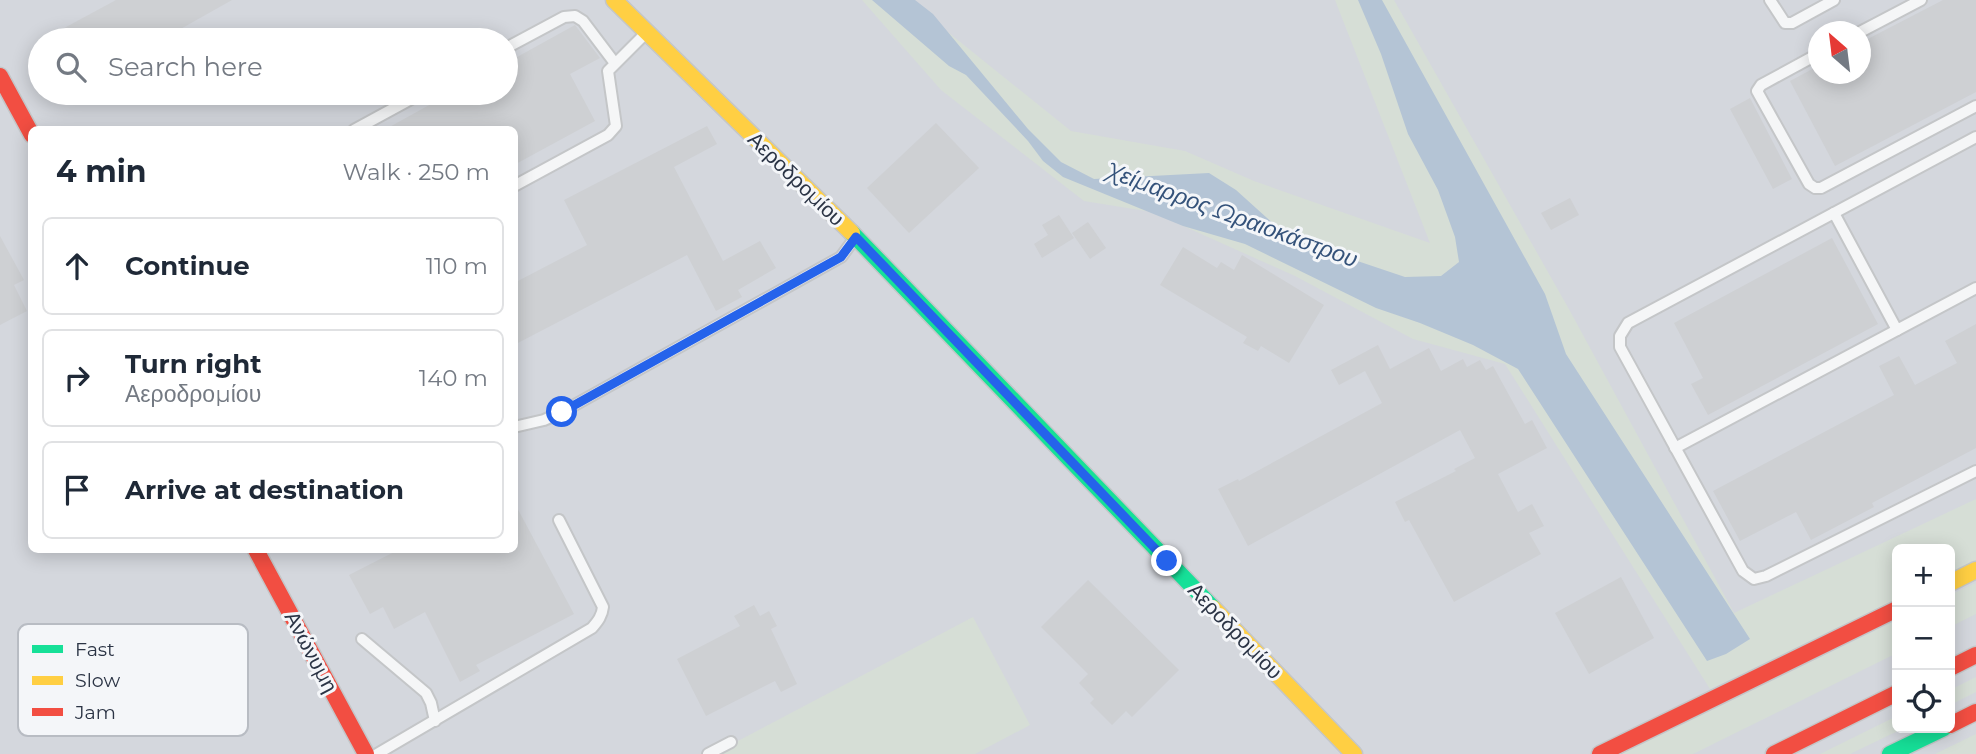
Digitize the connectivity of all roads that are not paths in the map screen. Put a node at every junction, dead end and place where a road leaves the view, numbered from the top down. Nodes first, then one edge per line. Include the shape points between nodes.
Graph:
1 (614, 0) edge
2 (1770, 0) edge
3 (1834, 0) edge
4 (1921, 0) edge
5 (1871, 26) edge
6 (646, 33) junction
7 (518, 41) edge
8 (1808, 59) edge
9 (614, 62) junction
10 (0, 76) edge
11 (400, 105) edge
12 (1976, 106) edge
13 (361, 126) edge
14 (28, 128) edge
15 (1976, 137) edge
16 (518, 184) edge
17 (1834, 213) junction
18 (856, 237) junction
19 (1976, 288) edge
20 (1897, 330) junction
21 (518, 425) edge
22 (1675, 448) junction
23 (1976, 471) edge
24 (559, 520) dead end
25 (258, 553) edge
26 (1976, 570) edge
27 (1955, 580) edge
28 (1892, 611) edge
29 (362, 639) dead end
30 (1976, 655) edge
31 (1955, 665) edge
32 (1892, 695) edge
33 (1976, 712) edge
34 (435, 721) junction
35 (1955, 722) edge
36 (1934, 733) edge
37 (731, 742) dead end
38 (366, 754) edge
39 (377, 754) edge
40 (708, 754) edge
41 (1354, 754) edge
42 (1600, 754) edge
43 (1774, 754) edge
44 (1890, 754) edge

1 - 6 main road, Αεροδρομίου
2 - 3 lane via 1786,23
4 - 5 lane
6 - 9 lane
6 - 18 main road, Αεροδρομίου
7 - 9 lane via 564,16 575,16
8 - 12 lane via 1757,91 1815,188
9 - 16 lane via 608,71 616,126 608,135
10 - 14 main road
11 - 13 lane
15 - 17 lane
17 - 20 lane
17 - 22 lane via 1628,323 1620,335 1620,347
18 - 21 lane via 846,253 829,264 562,412
18 - 41 main road, Αεροδρομίου
19 - 20 lane
20 - 22 lane
22 - 23 lane via 1743,571 1754,579
24 - 34 lane via 603,607 602,614 592,628
25 - 38 main road, Ανώνυμη
26 - 27 main road
28 - 42 main road
29 - 34 lane via 426,693
30 - 31 main road
32 - 43 main road
33 - 35 main road
34 - 39 lane
36 - 44 main road
37 - 40 lane

